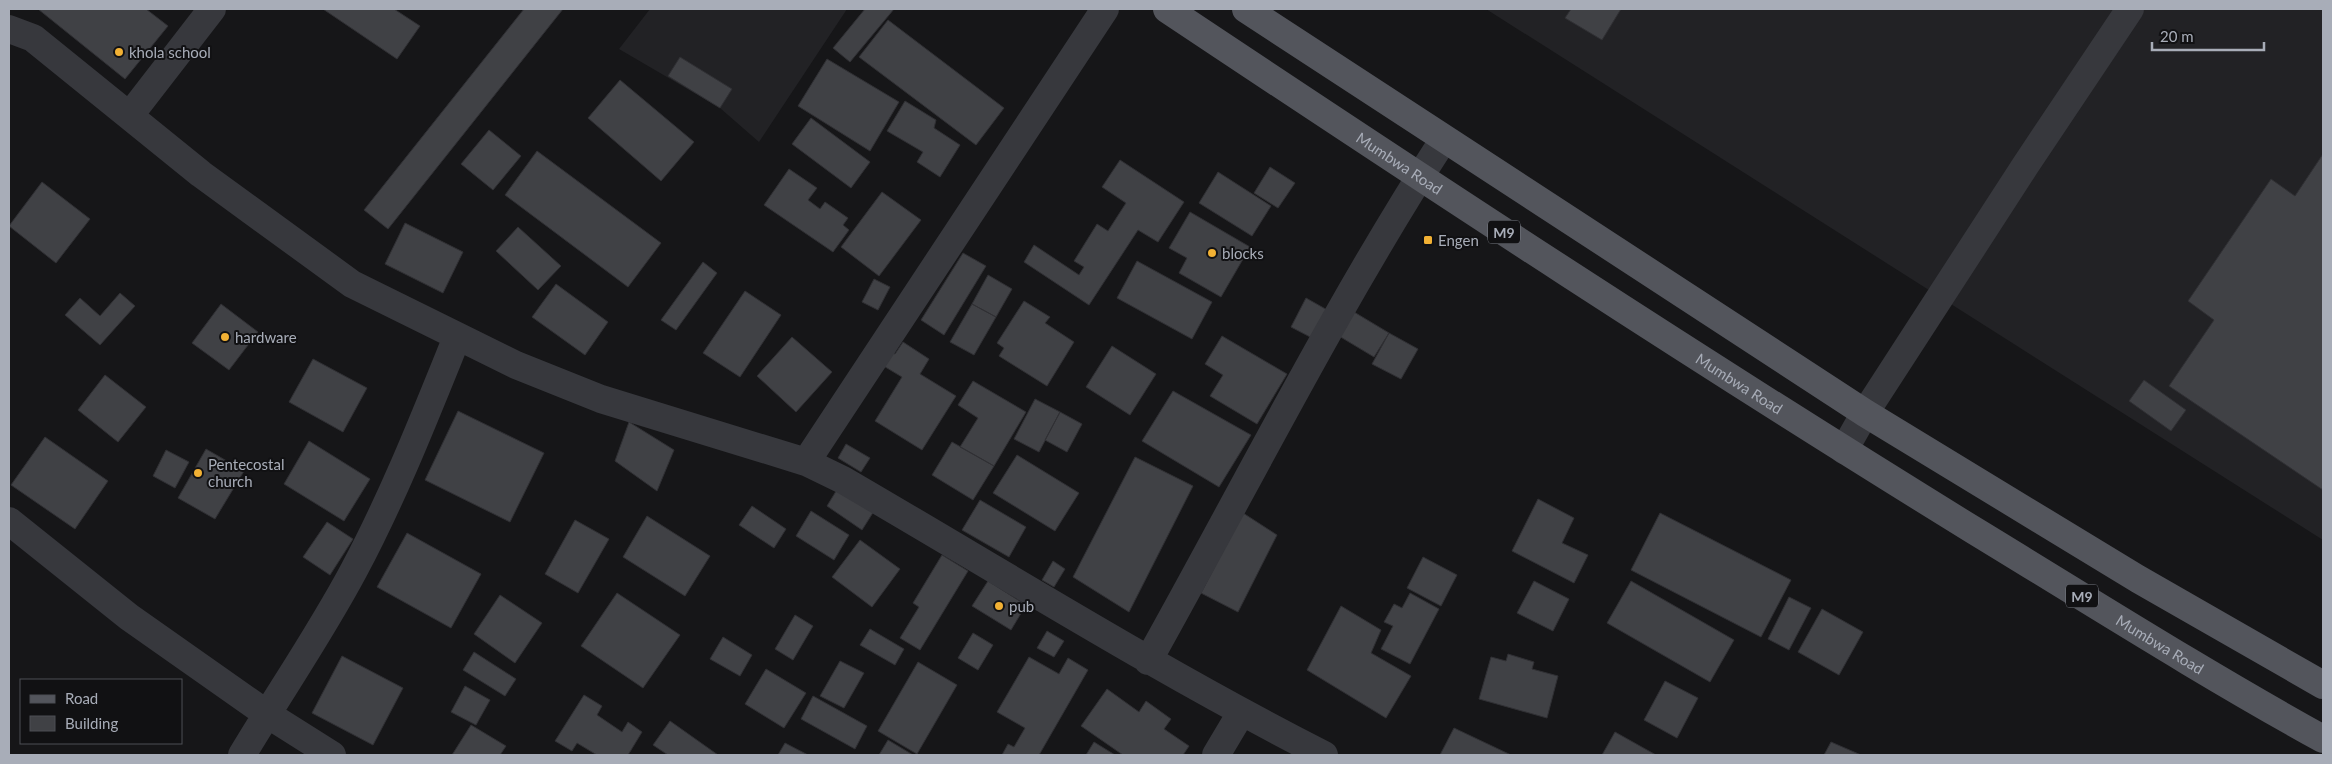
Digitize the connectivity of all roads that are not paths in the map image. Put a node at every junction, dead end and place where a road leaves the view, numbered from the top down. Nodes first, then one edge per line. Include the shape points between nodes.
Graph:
1 (212, 9) edge
2 (1105, 9) edge
3 (1167, 9) edge
4 (1246, 9) edge
5 (2130, 9) edge
6 (9, 29) edge
7 (130, 115) junction
8 (1444, 139) junction
9 (1419, 177) junction
10 (457, 337) junction
11 (1865, 413) junction
12 (1844, 450) junction
13 (806, 462) junction
14 (9, 522) edge
15 (1148, 661) junction
16 (2323, 685) edge
17 (1241, 713) junction
18 (266, 714) junction
19 (2323, 739) edge
20 (242, 755) edge
21 (332, 755) edge
22 (1216, 755) edge
23 (1324, 755) edge

1 - 7 street
2 - 13 street
3 - 9 main road, Mumbwa Road / M9
4 - 8 main road
5 - 11 street
6 - 7 street via 33,38
7 - 10 street via 201,174 352,284
8 - 9 street
8 - 11 main road
9 - 12 main road, Mumbwa Road / M9
9 - 15 street via 1298,384
10 - 13 street via 601,399
10 - 18 street via 417,436 354,569 312,644
11 - 12 street
11 - 16 main road via 2138,579
12 - 19 main road, Mumbwa Road / M9
13 - 15 street via 843,480
14 - 18 street via 129,617
15 - 17 street
17 - 22 street
17 - 23 street
18 - 20 street
18 - 21 street

